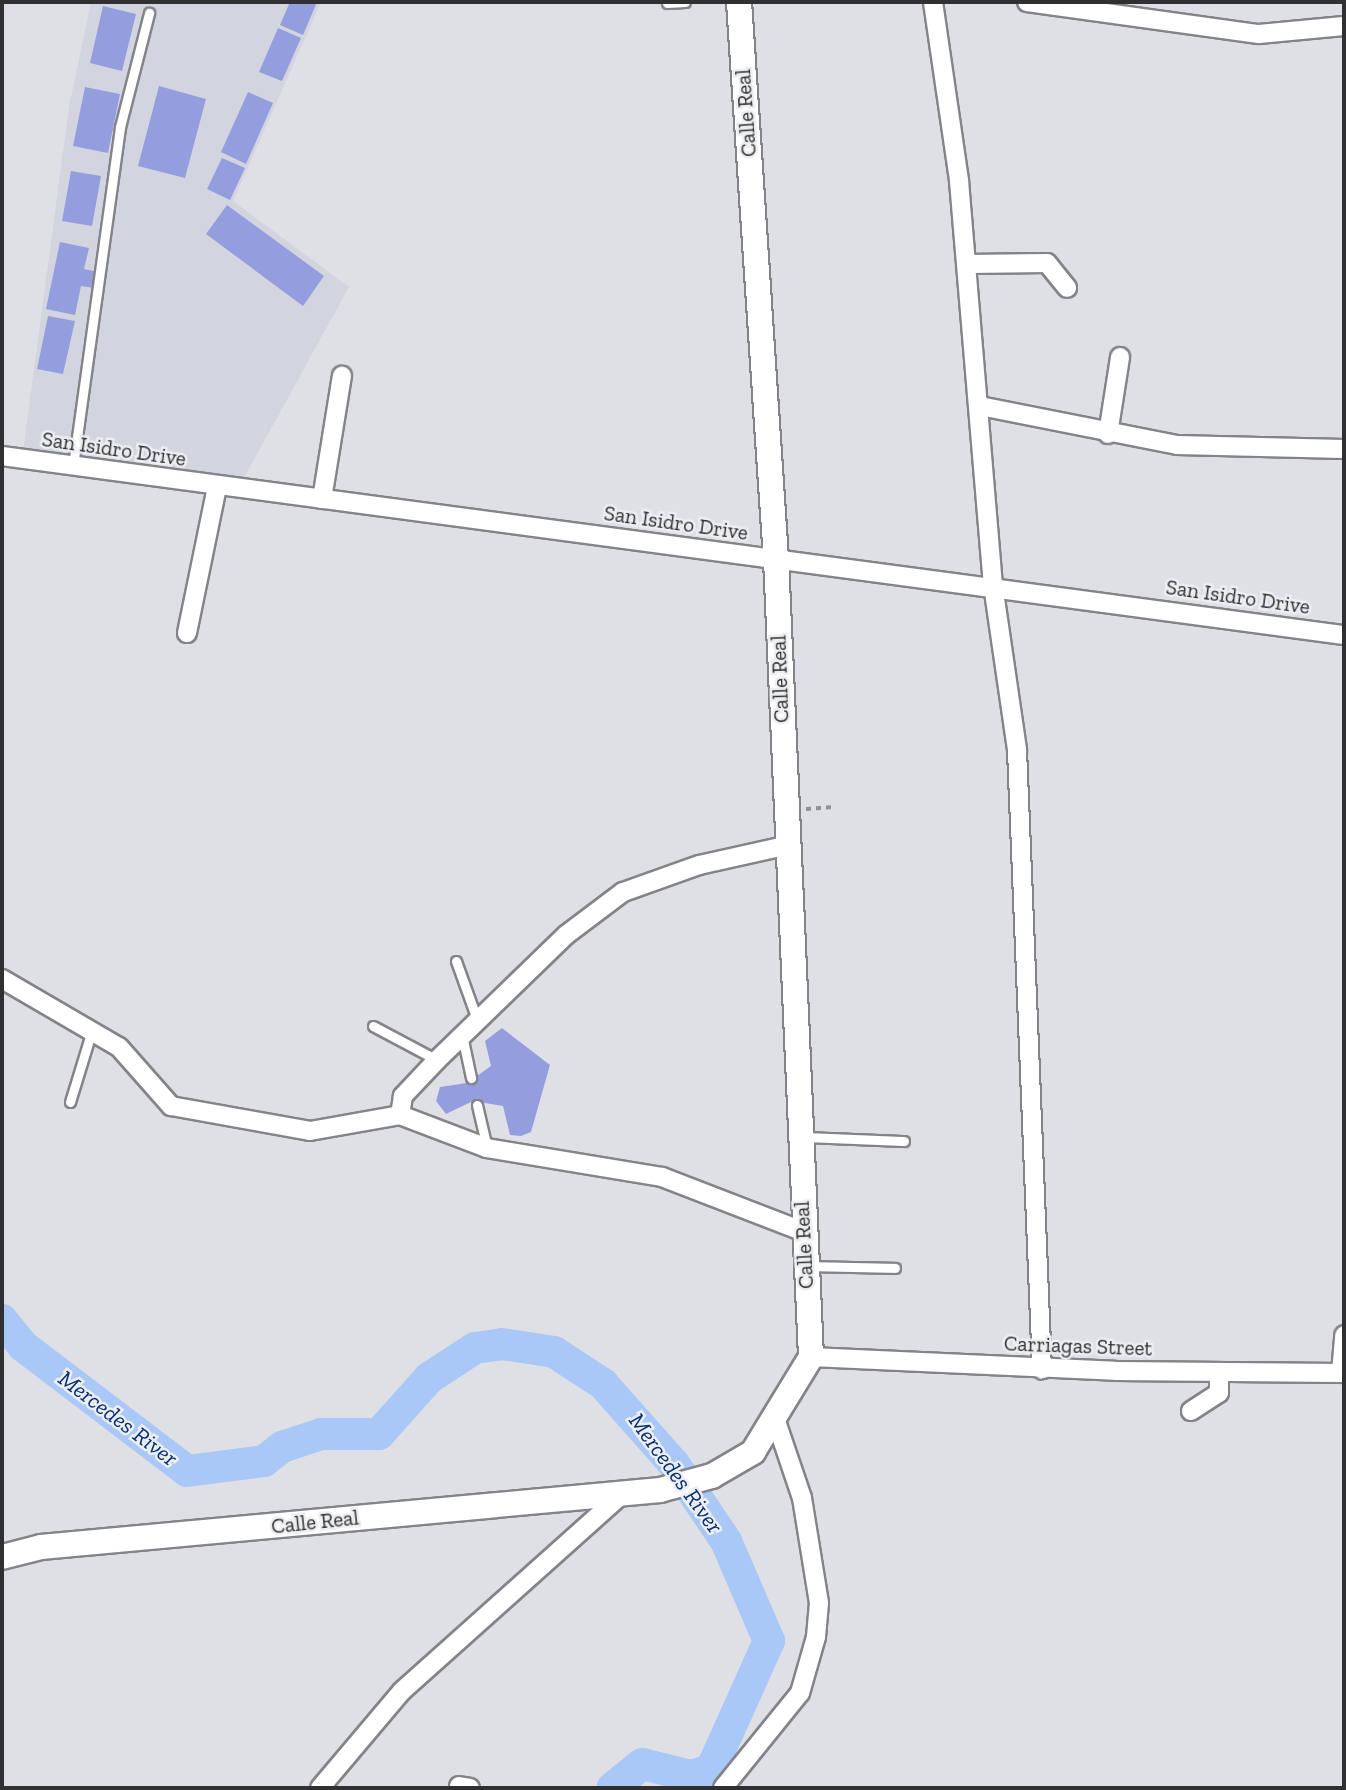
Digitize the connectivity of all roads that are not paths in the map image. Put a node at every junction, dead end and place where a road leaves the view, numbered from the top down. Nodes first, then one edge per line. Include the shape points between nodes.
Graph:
1 (685, 2) edge
2 (739, 2) edge
3 (933, 2) edge
4 (1027, 2) edge
5 (667, 3) edge
6 (149, 13) dead end
7 (1344, 26) edge
8 (967, 264) junction
9 (1067, 288) dead end
10 (1120, 358) dead end
11 (342, 376) dead end
12 (980, 406) junction
13 (1108, 434) junction
14 (1344, 449) edge
15 (2, 456) edge
16 (74, 466) junction
17 (217, 487) junction
18 (322, 499) junction
19 (776, 559) junction
20 (993, 585) junction
21 (187, 633) dead end
22 (1344, 635) edge
23 (789, 845) junction
24 (456, 961) dead end
25 (2, 979) edge
26 (479, 1024) junction
27 (373, 1026) dead end
28 (93, 1028) junction
29 (463, 1040) junction
30 (437, 1060) junction
31 (471, 1078) dead end
32 (70, 1101) dead end
33 (477, 1105) dead end
34 (400, 1115) junction
35 (799, 1137) junction
36 (904, 1141) dead end
37 (487, 1148) junction
38 (802, 1231) junction
39 (805, 1266) junction
40 (895, 1268) dead end
41 (1344, 1335) edge
42 (811, 1357) junction
43 (1042, 1369) junction
44 (1219, 1372) junction
45 (1343, 1373) edge
46 (1191, 1411) dead end
47 (776, 1421) junction
48 (622, 1494) junction
49 (2, 1557) edge
50 (320, 1788) edge
51 (723, 1788) edge

1 - 5 lane
2 - 19 street, Calle Real
3 - 8 street
4 - 7 street via 1259,34
6 - 16 lane via 120,127
8 - 9 street via 1047,263
8 - 12 street
10 - 13 street
11 - 18 street
12 - 13 street
12 - 20 street
13 - 14 street via 1177,445
15 - 16 street, San Isidro Drive
16 - 17 street, San Isidro Drive
17 - 18 street, San Isidro Drive
17 - 21 street
18 - 19 street, San Isidro Drive
19 - 20 street, San Isidro Drive
19 - 23 street, Calle Real
20 - 22 street, San Isidro Drive
20 - 43 street via 1017,750
23 - 26 street via 699,865 623,892 566,935
23 - 35 street, Calle Real
24 - 26 lane
25 - 28 street
26 - 29 street
27 - 30 lane
28 - 32 lane
28 - 34 street via 119,1046 156,1095 203,1116 310,1131
29 - 30 street
29 - 31 lane
30 - 34 street via 403,1096
33 - 37 lane
34 - 37 street
35 - 36 lane
35 - 38 street, Calle Real
37 - 38 street via 662,1177
38 - 39 street, Calle Real
39 - 40 lane
39 - 42 street, Calle Real
41 - 45 street
42 - 43 street, Carriagas Street
42 - 47 street, Calle Real
43 - 44 street, Carriagas Street
44 - 45 street, Carriagas Street
44 - 46 street via 1219,1393
47 - 48 street, Calle Real via 753,1452 712,1476 660,1490
47 - 51 street via 802,1498 819,1603 816,1637 800,1693
48 - 49 street, Calle Real via 41,1547
48 - 50 street via 402,1691

